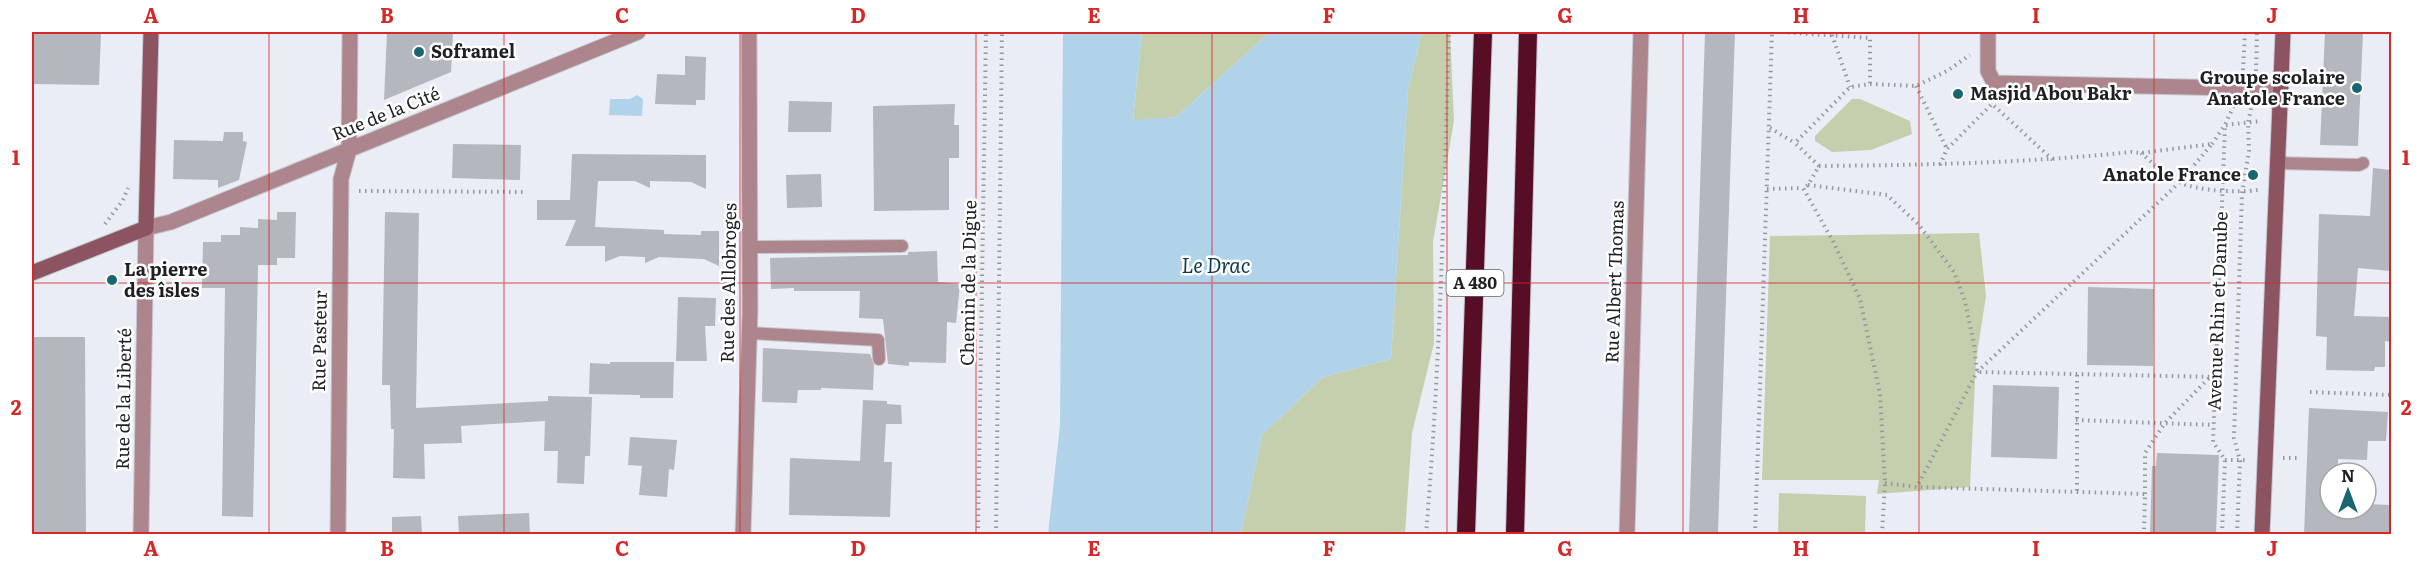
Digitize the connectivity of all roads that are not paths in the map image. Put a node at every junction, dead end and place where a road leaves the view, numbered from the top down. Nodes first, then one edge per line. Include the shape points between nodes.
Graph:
1 (151, 32) edge
2 (350, 32) edge
3 (638, 32) edge
4 (749, 32) edge
5 (1483, 32) edge
6 (1528, 32) edge
7 (1641, 32) edge
8 (2283, 32) edge
9 (1988, 37) edge
10 (2281, 89) junction
11 (349, 150) junction
12 (2277, 163) junction
13 (2363, 163) dead end
14 (147, 228) junction
15 (902, 246) dead end
16 (750, 247) junction
17 (32, 273) edge
18 (749, 333) junction
19 (879, 359) dead end
20 (141, 534) edge
21 (338, 534) edge
22 (742, 534) edge
23 (1466, 534) edge
24 (1515, 534) edge
25 (1627, 534) edge
26 (2262, 534) edge

1 - 14 street
2 - 11 street, Rue Pasteur
3 - 11 street, Rue de la Cité
4 - 16 street, Rue des Allobroges
5 - 23 highway, A 480
6 - 24 highway, A 480
7 - 25 street, Rue Albert Thomas
8 - 10 street
9 - 10 street via 1988,71 1994,83
10 - 12 street
11 - 14 street, Rue de la Cité via 171,222
11 - 21 street, Rue Pasteur via 341,179
12 - 13 lane
12 - 26 street
14 - 17 street
14 - 20 street, Rue de la Liberté
15 - 16 lane
16 - 18 street, Rue des Allobroges
18 - 19 lane via 878,340
18 - 22 street, Rue des Allobroges

